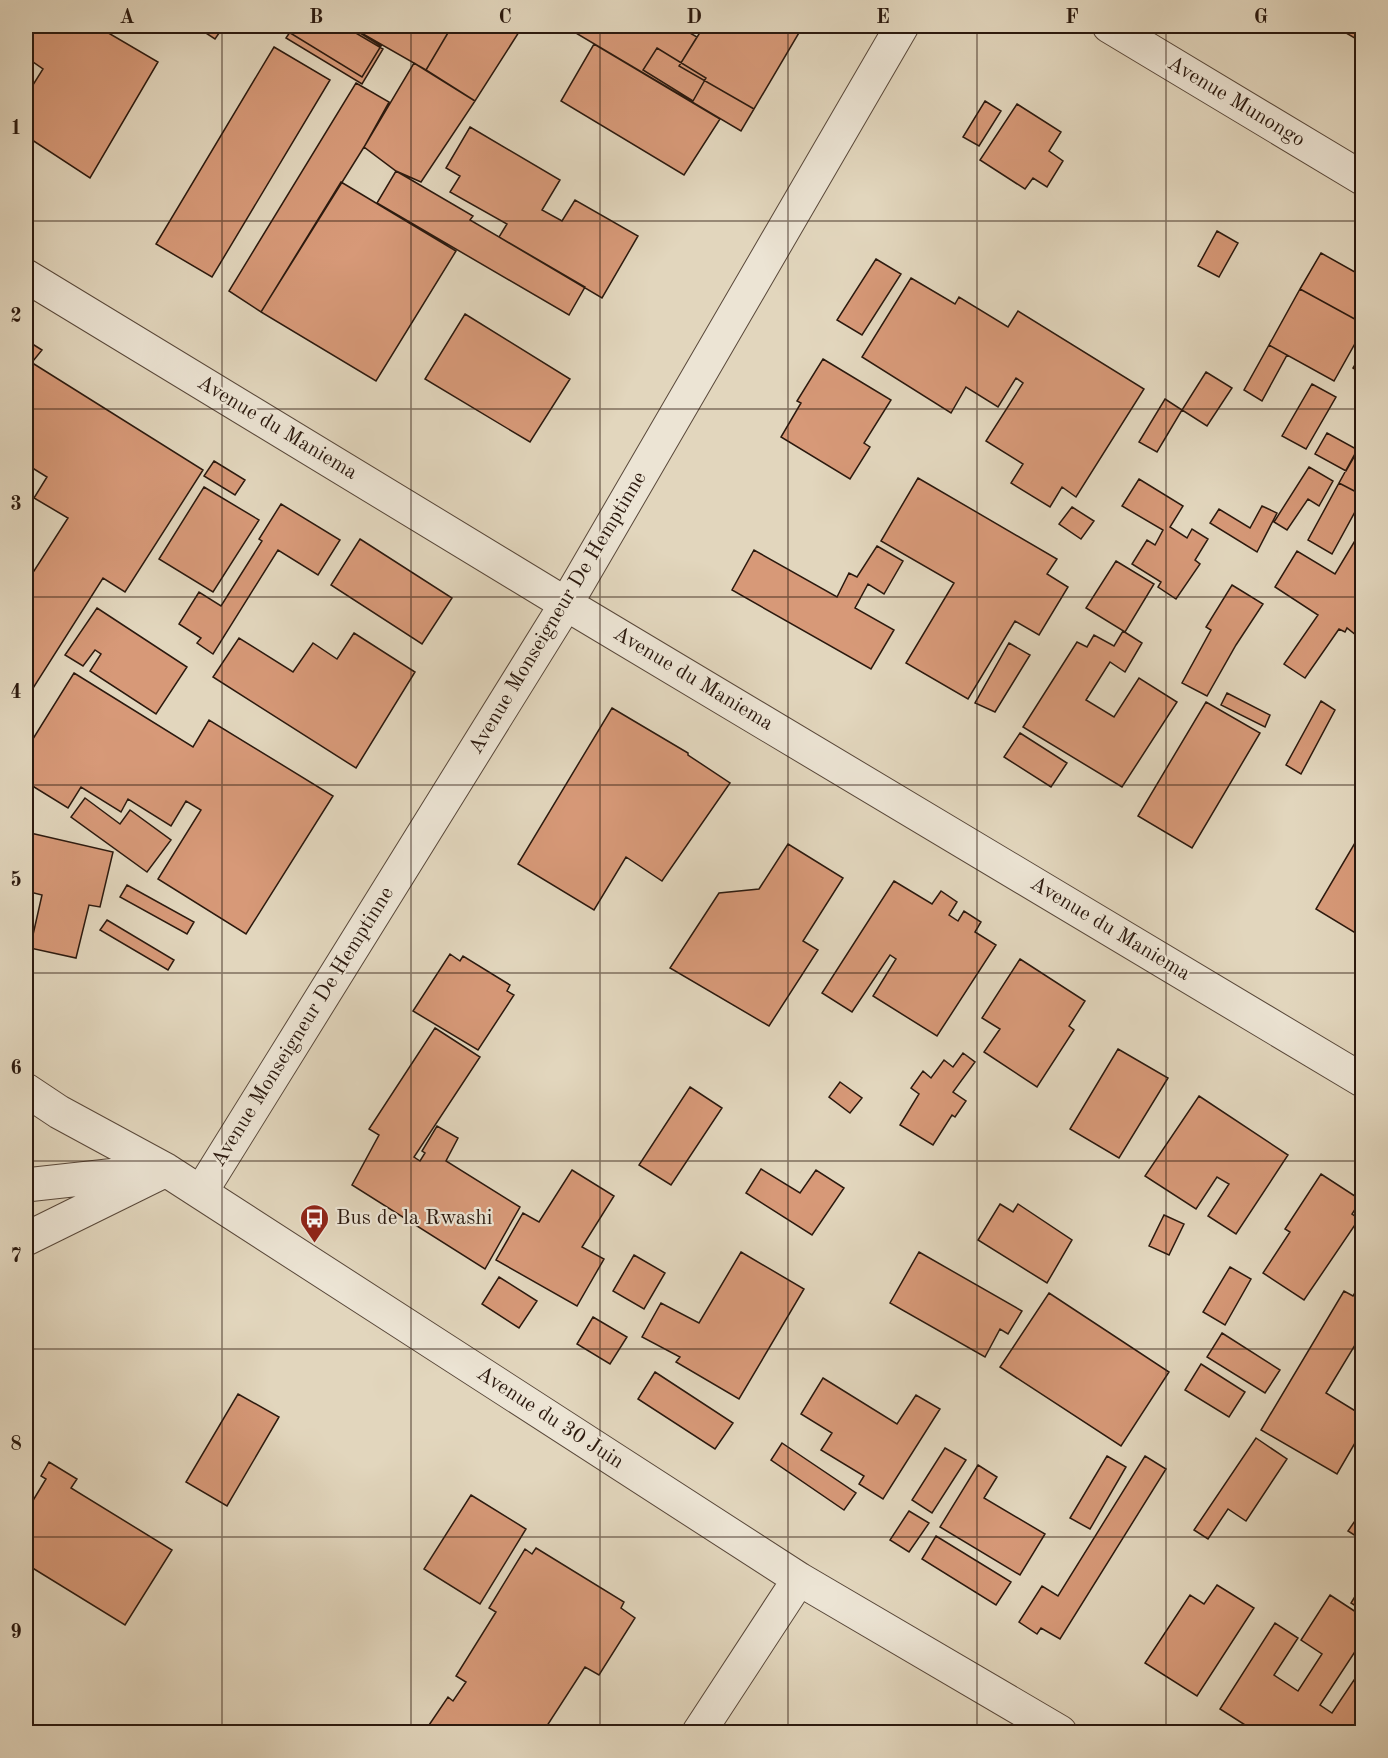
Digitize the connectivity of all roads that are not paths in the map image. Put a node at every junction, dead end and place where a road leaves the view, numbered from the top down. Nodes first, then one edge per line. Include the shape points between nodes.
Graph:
1 (902, 26) edge
2 (1109, 26) edge
3 (1362, 178) edge
4 (26, 276) edge
5 (566, 604) junction
6 (1362, 1080) edge
7 (26, 1090) edge
8 (166, 1170) junction
9 (26, 1185) edge
10 (201, 1192) junction
11 (26, 1239) edge
12 (799, 1579) junction
13 (699, 1732) edge
14 (1060, 1732) edge

1 - 5 street, Avenue Monseigneur De Hemptinne
2 - 3 street, Avenue Munongo
4 - 5 street, Avenue du Maniema
5 - 6 street, Avenue du Maniema
5 - 10 street, Avenue Monseigneur De Hemptinne
7 - 8 street, Avenue du 30 Juin
8 - 9 street
8 - 10 street, Avenue du 30 Juin
8 - 11 street
10 - 12 street, Avenue du 30 Juin
12 - 13 street
12 - 14 street, Avenue du 30 Juin

